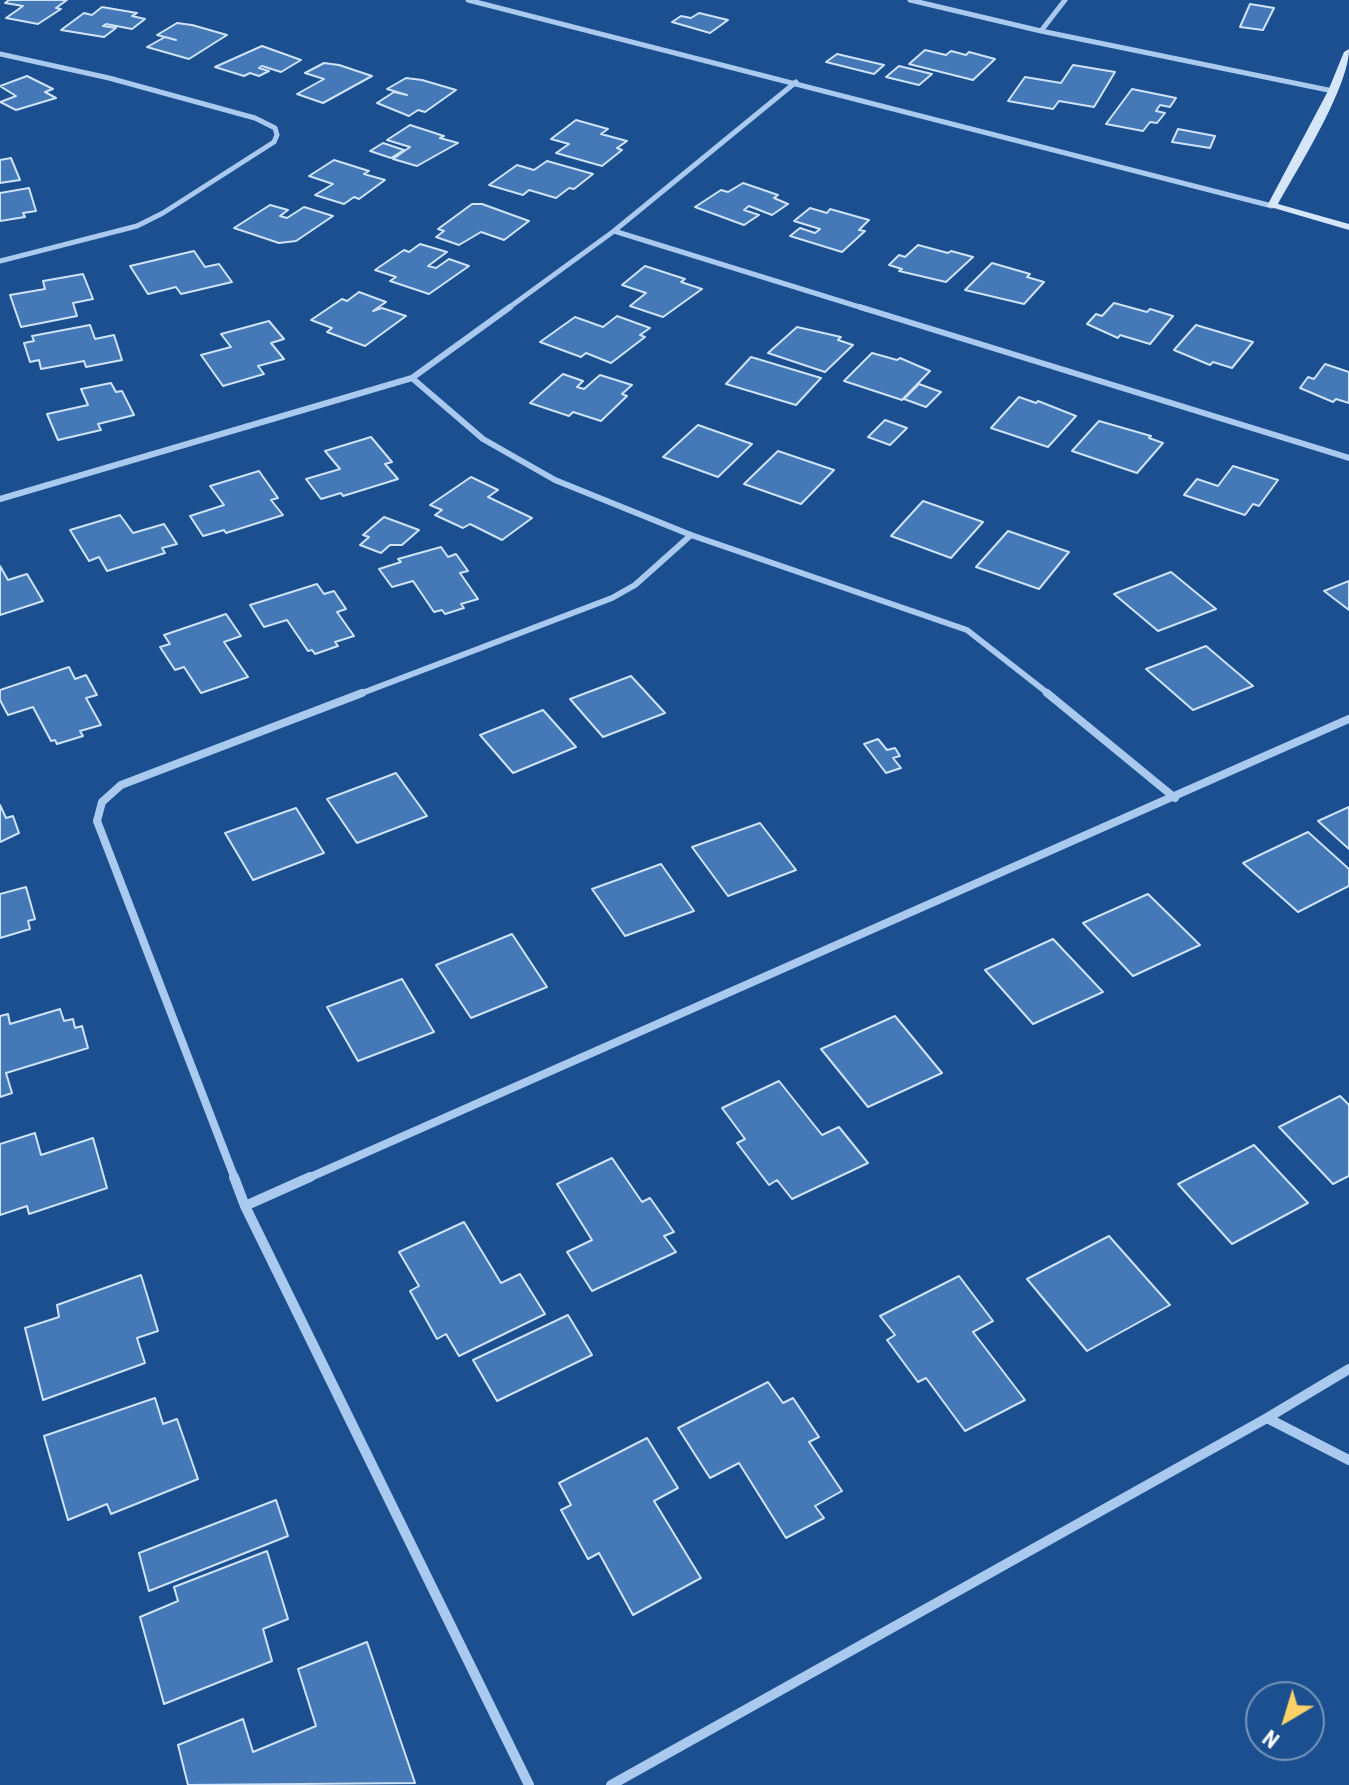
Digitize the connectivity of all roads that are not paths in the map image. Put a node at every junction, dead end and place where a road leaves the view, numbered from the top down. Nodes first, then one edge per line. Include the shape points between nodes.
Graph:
1 (468, 0) edge
2 (910, 0) edge
3 (1065, 0) edge
4 (1041, 31) junction
5 (1349, 52) edge
6 (0, 54) edge
7 (796, 82) junction
8 (1333, 91) junction
9 (1272, 206) junction
10 (1349, 227) edge
11 (614, 231) junction
12 (0, 261) edge
13 (412, 378) junction
14 (1349, 458) edge
15 (0, 499) edge
16 (691, 535) junction
17 (1349, 719) edge
18 (1175, 798) junction
19 (245, 1206) junction
20 (1349, 1369) edge
21 (1267, 1418) junction
22 (1349, 1460) edge
23 (529, 1785) edge
24 (611, 1785) edge

1 - 7 street
2 - 4 street
3 - 4 street
4 - 8 street
5 - 8 street
6 - 12 street via 255,118 275,128 277,135 274,142 137,226
7 - 9 street
7 - 11 street
8 - 9 street
9 - 10 street
11 - 13 street
11 - 14 street
13 - 15 street
13 - 16 street via 516,460
16 - 18 street via 967,630
16 - 19 street via 635,585 612,598 121,785 102,802 97,821
17 - 18 street
18 - 19 street
19 - 23 street
20 - 21 street
21 - 22 street
21 - 24 street

